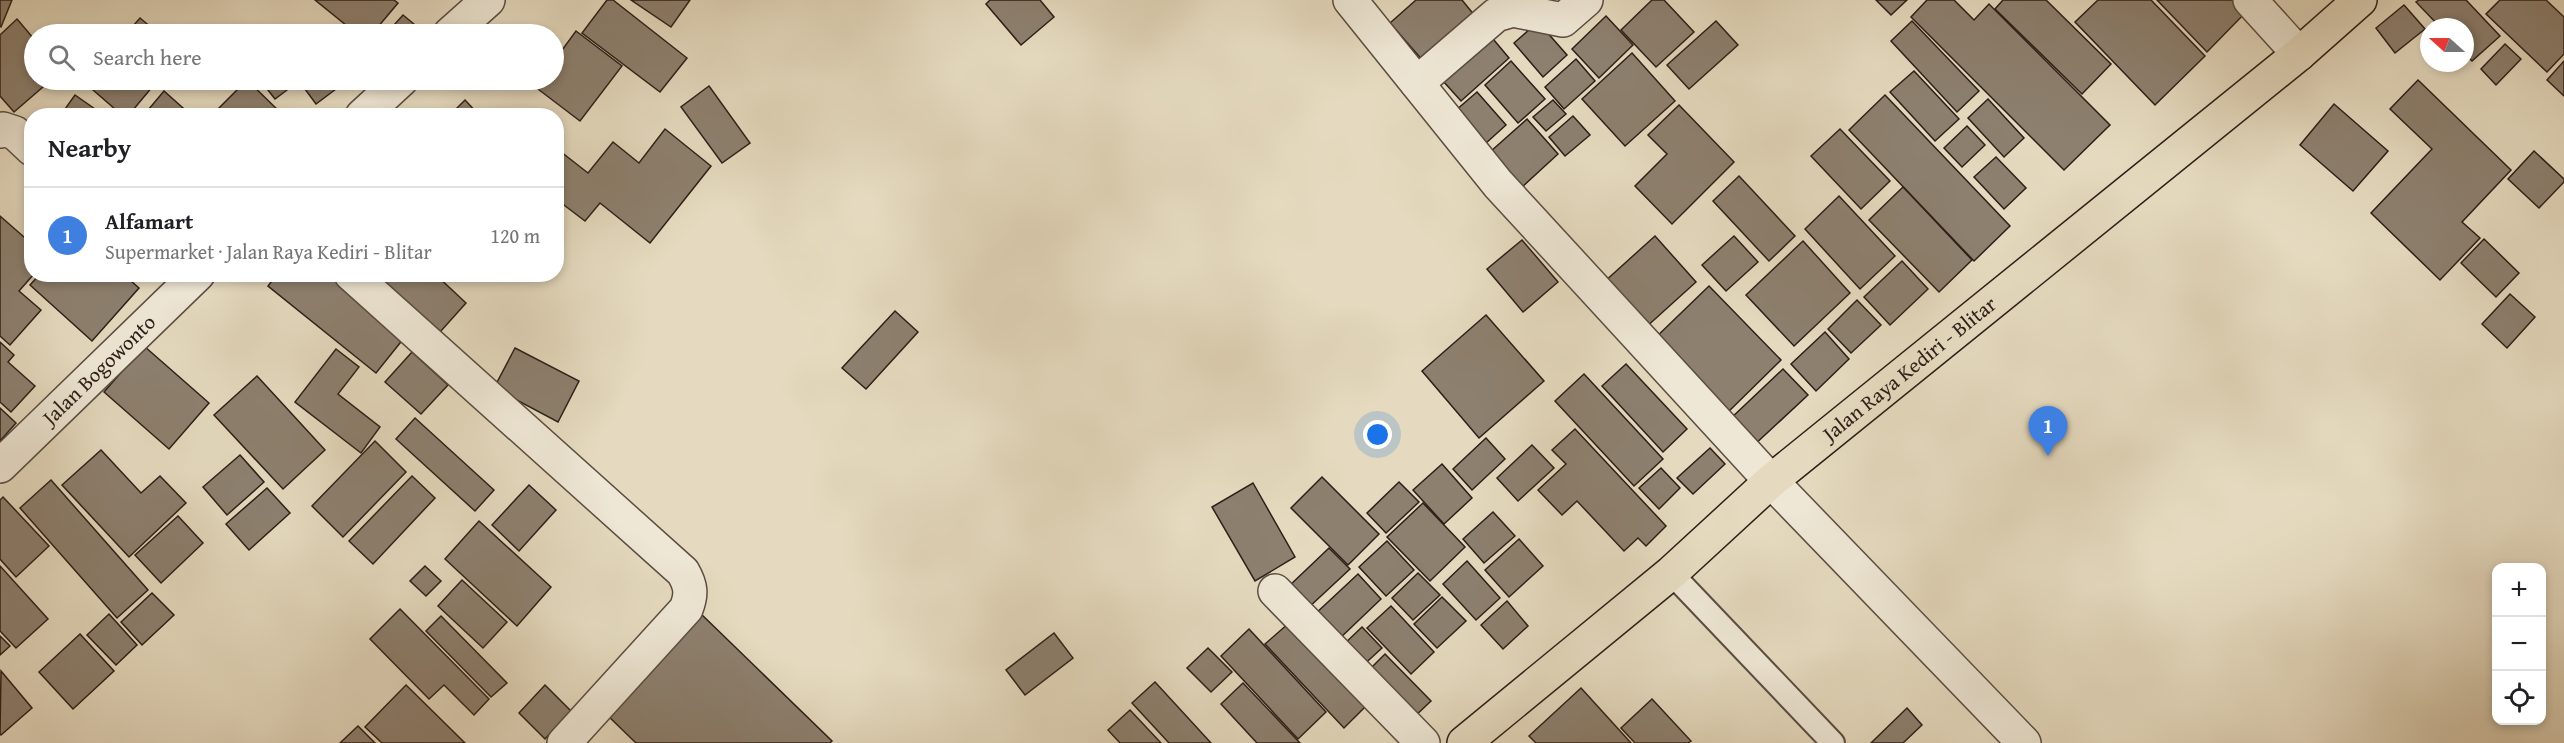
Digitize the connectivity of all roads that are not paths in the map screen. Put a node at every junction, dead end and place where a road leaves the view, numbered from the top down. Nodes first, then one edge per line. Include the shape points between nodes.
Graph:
1 (488, 0) edge
2 (1350, 0) edge
3 (1586, 0) edge
4 (2250, 0) edge
5 (2360, 0) edge
6 (461, 24) edge
7 (2299, 54) junction
8 (1417, 83) junction
9 (390, 90) edge
10 (371, 108) edge
11 (0, 131) edge
12 (24, 141) edge
13 (177, 282) edge
14 (360, 282) edge
15 (0, 466) edge
16 (1771, 481) junction
17 (1671, 573) junction
18 (1275, 591) dead end
19 (564, 743) edge
20 (1423, 743) edge
21 (1464, 743) edge
22 (1833, 743) edge
23 (2024, 743) edge

1 - 6 street
2 - 8 street
3 - 8 street via 1563,20 1513,10 1496,15
4 - 7 street
5 - 7 main road, Jalan Raya Kediri - Blitar
7 - 16 main road, Jalan Raya Kediri - Blitar
8 - 16 street via 1498,184
9 - 10 street
11 - 12 street via 15,133
13 - 15 street, Jalan Bogowonto
14 - 19 street via 683,572 688,581 692,595 686,609
16 - 17 main road, Jalan Raya Kediri - Blitar
16 - 23 street
17 - 21 main road, Jalan Raya Kediri - Blitar
17 - 22 lane
18 - 20 street

